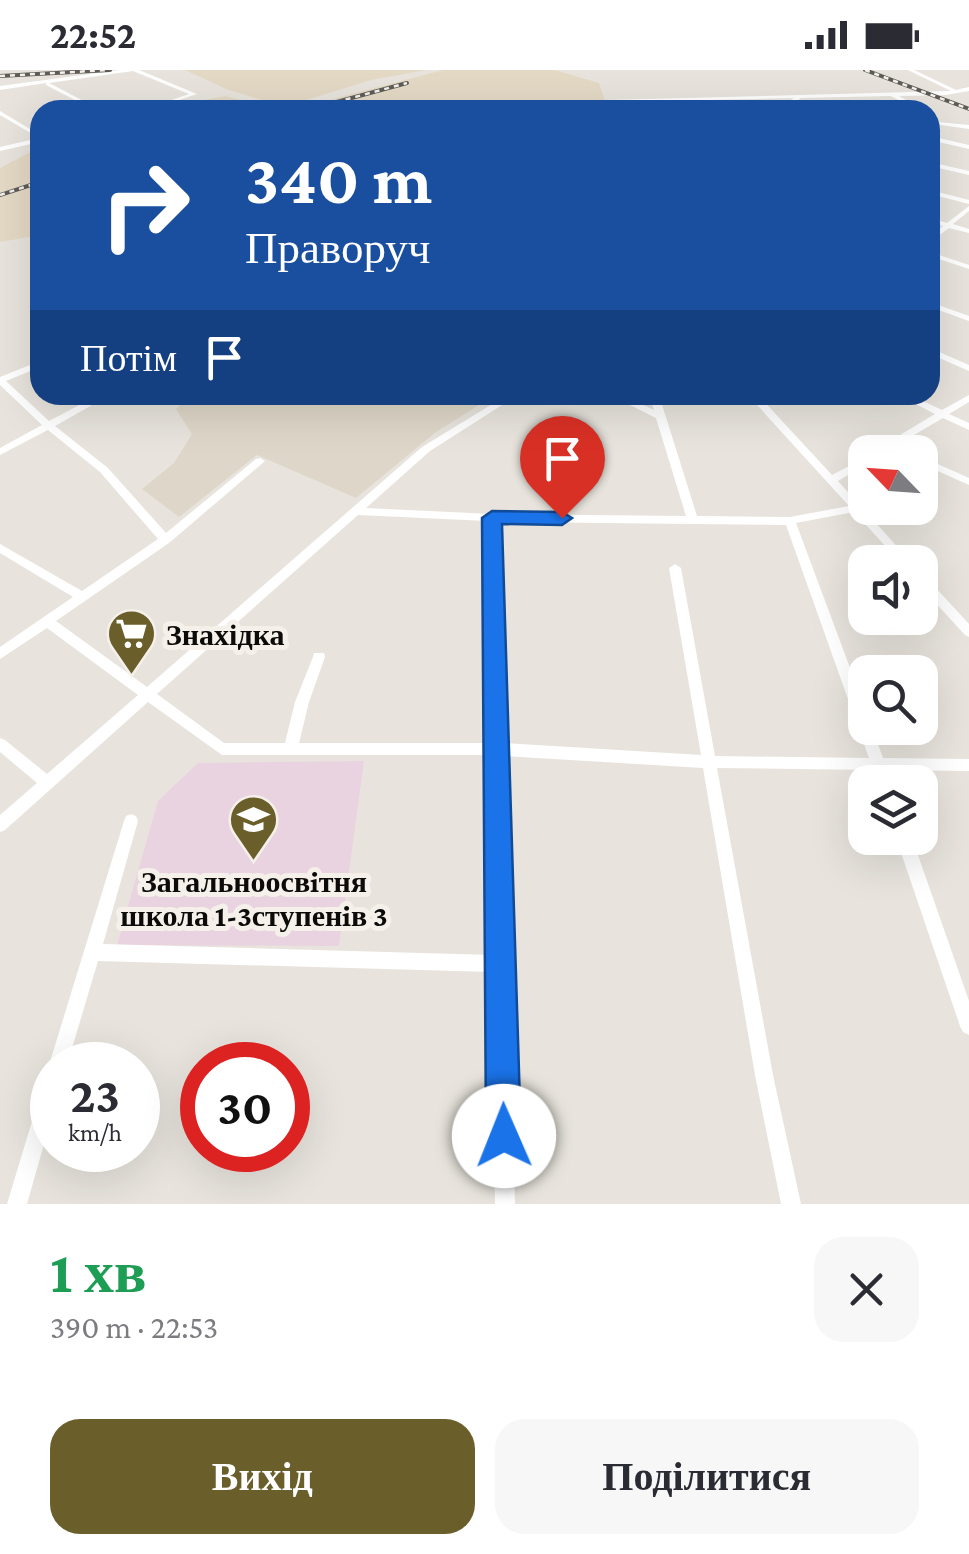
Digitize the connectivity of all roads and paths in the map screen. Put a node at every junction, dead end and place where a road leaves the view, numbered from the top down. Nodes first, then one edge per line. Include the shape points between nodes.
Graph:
1 (133, 70) edge
2 (910, 70) edge
3 (929, 70) edge
4 (48, 84) junction
5 (0, 88) edge
6 (969, 91) edge
7 (956, 92) junction
8 (892, 94) junction
9 (802, 96) junction
10 (677, 98) junction
11 (79, 100) edge
12 (176, 100) edge
13 (605, 100) edge
14 (682, 100) edge
15 (795, 100) edge
16 (902, 100) edge
17 (0, 112) edge
18 (940, 125) edge
19 (969, 127) edge
20 (30, 132) edge
21 (940, 140) edge
22 (30, 141) edge
23 (969, 147) edge
24 (0, 149) edge
25 (940, 166) edge
26 (969, 173) edge
27 (940, 195) edge
28 (969, 205) edge
29 (940, 223) edge
30 (948, 225) junction
31 (969, 231) edge
32 (940, 232) edge
33 (940, 257) edge
34 (969, 267) edge
35 (940, 308) edge
36 (969, 319) edge
37 (940, 355) edge
38 (30, 368) edge
39 (969, 368) edge
40 (0, 380) edge
41 (969, 398) edge
42 (87, 405) edge
43 (497, 405) edge
44 (637, 405) edge
45 (657, 405) edge
46 (762, 405) edge
47 (924, 405) edge
48 (944, 415) junction
49 (660, 416) junction
50 (49, 426) junction
51 (969, 427) edge
52 (912, 435) edge
53 (0, 452) edge
54 (260, 461) dead end
55 (938, 467) edge
56 (848, 471) edge
57 (832, 480) junction
58 (969, 482) edge
59 (848, 498) edge
60 (848, 510) edge
61 (357, 511) junction
62 (492, 518) junction
63 (693, 520) junction
64 (790, 521) junction
65 (872, 525) edge
66 (165, 540) junction
67 (891, 545) edge
68 (0, 548) edge
69 (676, 568) dead end
70 (82, 596) junction
71 (938, 598) edge
72 (47, 621) junction
73 (969, 632) edge
74 (4, 646) edge
75 (319, 658) dead end
76 (848, 680) edge
77 (151, 695) junction
78 (0, 744) edge
79 (291, 749) junction
80 (496, 749) junction
81 (711, 762) junction
82 (848, 765) edge
83 (938, 766) edge
84 (969, 766) edge
85 (48, 784) junction
86 (131, 821) dead end
87 (0, 825) edge
88 (910, 855) edge
89 (92, 952) junction
90 (500, 964) junction
91 (969, 1026) edge
92 (65, 1042) edge
93 (30, 1160) edge
94 (17, 1204) edge
95 (505, 1204) edge
96 (791, 1204) edge

1 - 4 street
1 - 12 street via 194,94
2 - 7 street
3 - 7 street
4 - 5 street
4 - 11 street
6 - 7 street
7 - 8 street
8 - 9 street
8 - 16 street
9 - 10 street
9 - 15 street
10 - 13 street
10 - 14 street
17 - 20 street
18 - 19 street
21 - 23 street
22 - 24 street
25 - 26 street
27 - 28 street
28 - 30 street
29 - 30 street
30 - 31 street
30 - 32 street
33 - 34 street
35 - 36 street
37 - 39 street
38 - 40 street
40 - 50 street
41 - 48 street
42 - 50 street
43 - 61 street via 426,448
44 - 49 street
45 - 49 street
46 - 57 street
47 - 48 street
48 - 51 street
48 - 52 street
49 - 63 street
50 - 53 street
50 - 66 street via 104,470
54 - 66 street
55 - 58 street
56 - 57 street
57 - 59 street
60 - 64 street
61 - 62 street
61 - 77 street
62 - 63 street
62 - 80 street
63 - 64 street
64 - 76 street
65 - 67 street
66 - 70 street
68 - 70 street
69 - 81 street
70 - 72 street
71 - 73 street
72 - 74 street
72 - 77 street
75 - 79 street
77 - 79 street via 222,749
77 - 85 street
78 - 85 street
79 - 80 street
80 - 81 street
80 - 90 street
81 - 82 street
81 - 96 street
83 - 84 street
85 - 87 street
86 - 89 street
88 - 91 street
89 - 90 street
89 - 92 street
90 - 95 street
93 - 94 street

